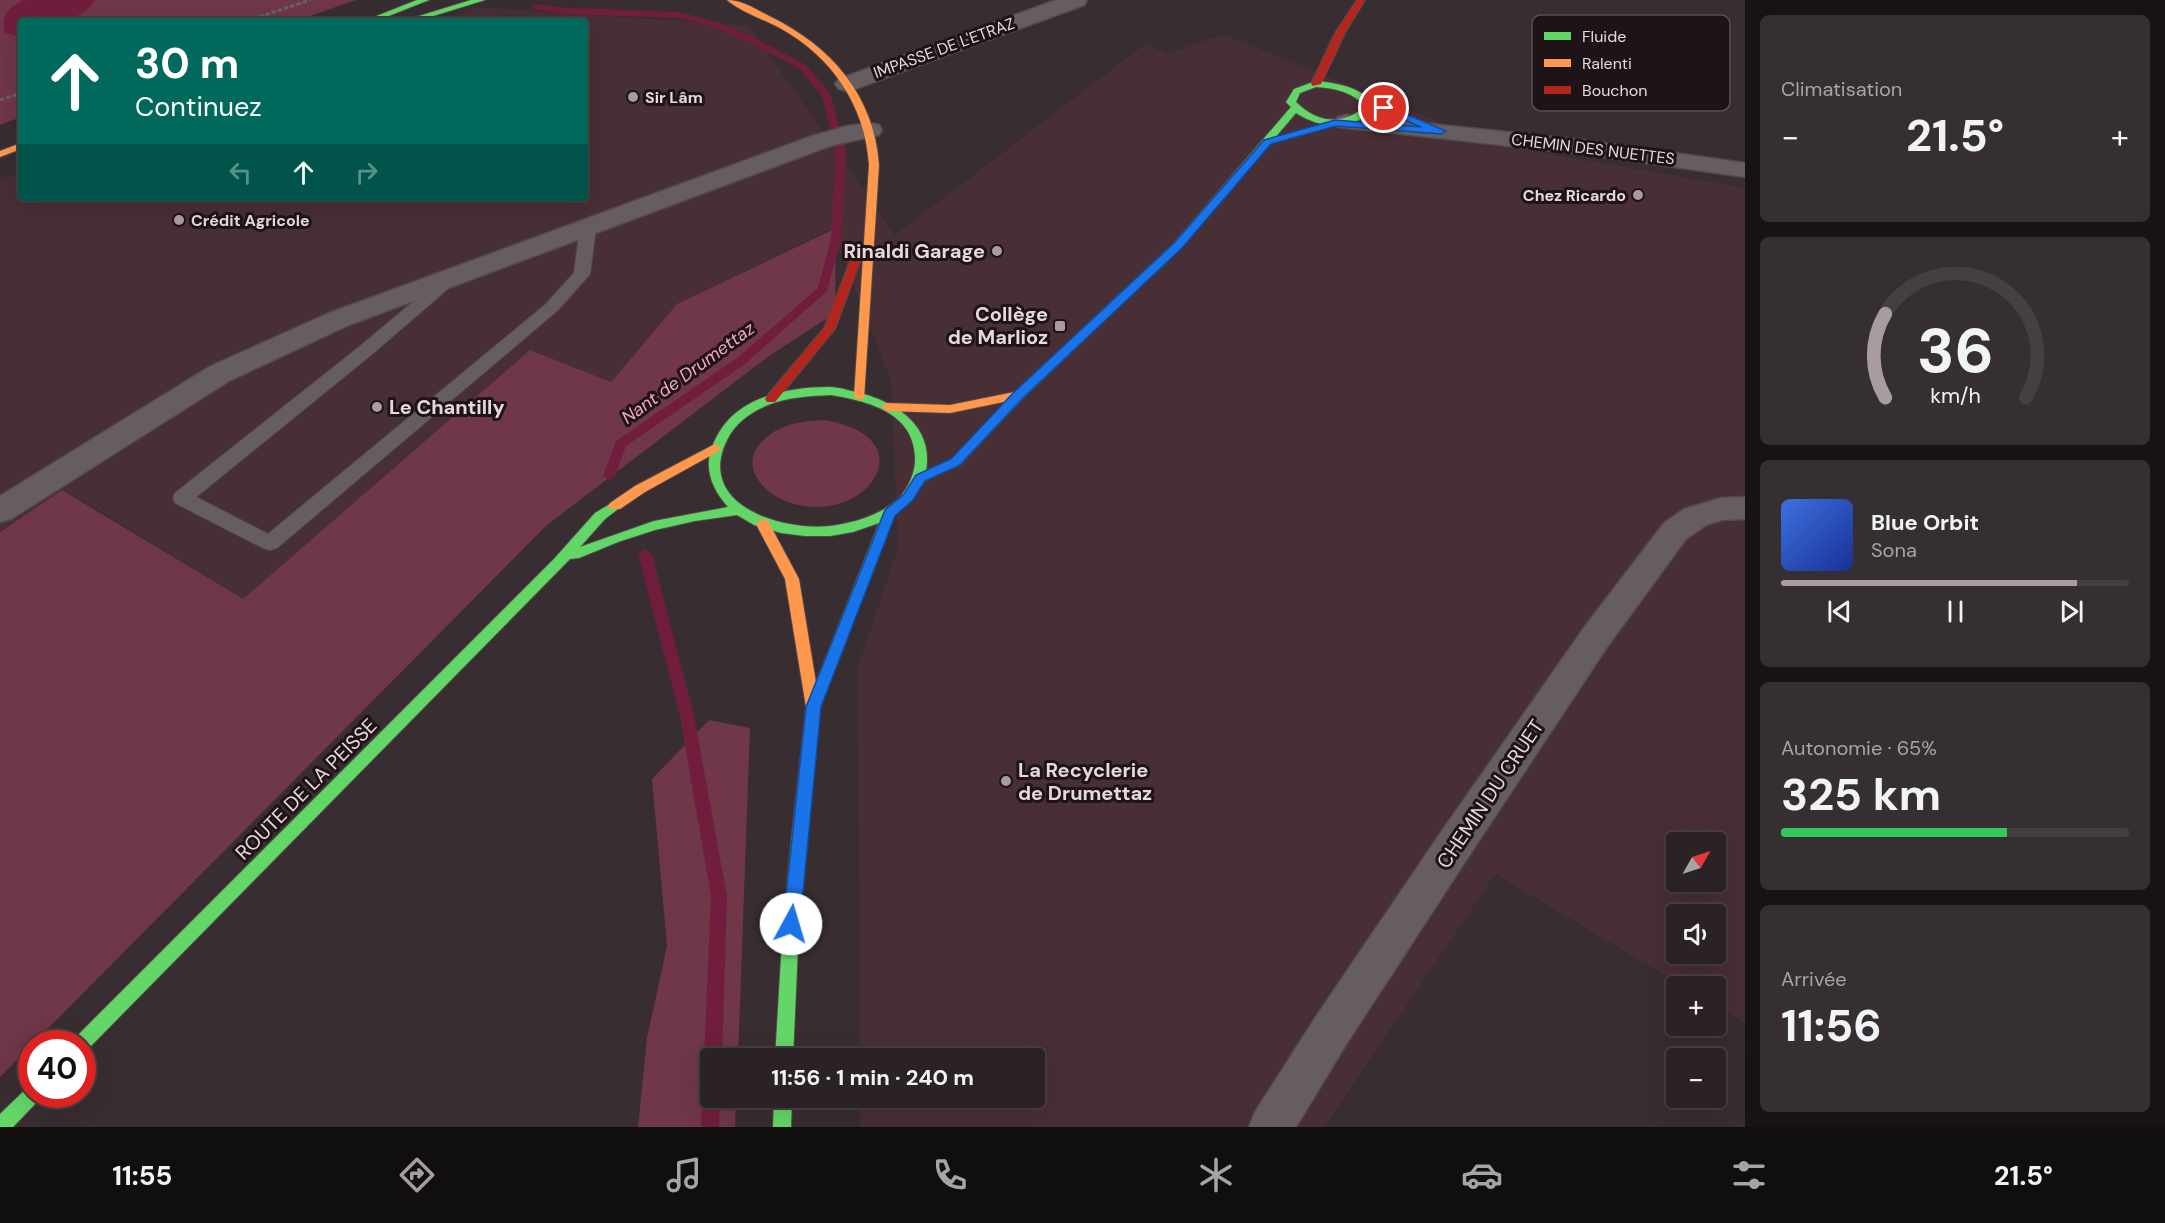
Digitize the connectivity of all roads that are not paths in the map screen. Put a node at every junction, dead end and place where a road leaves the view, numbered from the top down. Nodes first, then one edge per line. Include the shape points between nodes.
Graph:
1 (425, 0) edge
2 (481, 0) edge
3 (731, 0) edge
4 (1076, 0) edge
5 (1361, 0) edge
6 (716, 2) dead end
7 (746, 9) junction
8 (376, 18) edge
9 (418, 18) edge
10 (1335, 48) junction
11 (847, 84) junction
12 (1316, 84) junction
13 (1358, 95) junction
14 (1295, 108) junction
15 (1340, 122) junction
16 (1441, 131) junction
17 (846, 135) junction
18 (1267, 142) junction
19 (18, 147) edge
20 (0, 154) edge
21 (18, 162) edge
22 (0, 168) edge
23 (1745, 170) edge
24 (869, 224) junction
25 (588, 228) junction
26 (451, 278) junction
27 (1019, 395) junction
28 (860, 396) junction
29 (771, 399) junction
30 (887, 406) junction
31 (715, 448) junction
32 (921, 478) junction
33 (1745, 508) edge
34 (738, 510) junction
35 (0, 511) edge
36 (889, 514) junction
37 (763, 524) junction
38 (559, 562) junction
39 (813, 707) junction
40 (95, 1030) edge
41 (785, 1048) edge
42 (19, 1108) edge
43 (783, 1108) edge
44 (0, 1127) edge
45 (782, 1127) edge
46 (1271, 1127) edge

1 - 8 main road
2 - 9 main road
3 - 7 main road
4 - 11 street, IMPASSE DE L'ETRAZ
5 - 10 main road
6 - 7 main road
7 - 11 main road via 792,32
10 - 12 main road
10 - 13 main road
11 - 17 main road via 858,99
12 - 13 main road
12 - 14 main road via 1292,95
13 - 15 main road via 1366,111 1362,116
13 - 16 street, CHEMIN DES NUETTES
14 - 15 main road via 1312,118
14 - 18 main road
15 - 16 street, CHEMIN DES NUETTES
15 - 18 main road
16 - 23 street, CHEMIN DES NUETTES
17 - 24 main road via 874,165
17 - 25 street
18 - 27 main road via 1178,245
19 - 20 main road
21 - 22 main road
24 - 28 main road
24 - 29 main road via 829,329
25 - 26 street
25 - 26 lane via 582,274 552,307 270,543 182,498
26 - 35 street via 339,319 219,374
27 - 30 main road via 950,409
27 - 32 main road via 956,462
28 - 29 main road via 831,391 800,392
28 - 30 main road
29 - 31 main road via 746,411 726,428
30 - 32 main road via 906,421 919,439 924,458
31 - 34 main road via 712,470 721,491
31 - 38 main road, ROUTE DE LA PEISSE via 600,516
32 - 36 main road via 909,497
33 - 46 street, CHEMIN DU CRUET via 1721,509 1695,517 1675,531 1595,638 1451,850
34 - 37 main road
34 - 38 main road via 653,522
36 - 37 main road via 861,527 829,533 795,532
36 - 39 main road
37 - 39 main road via 792,579
38 - 40 main road, ROUTE DE LA PEISSE
39 - 41 main road via 791,924
42 - 44 main road
43 - 45 main road

